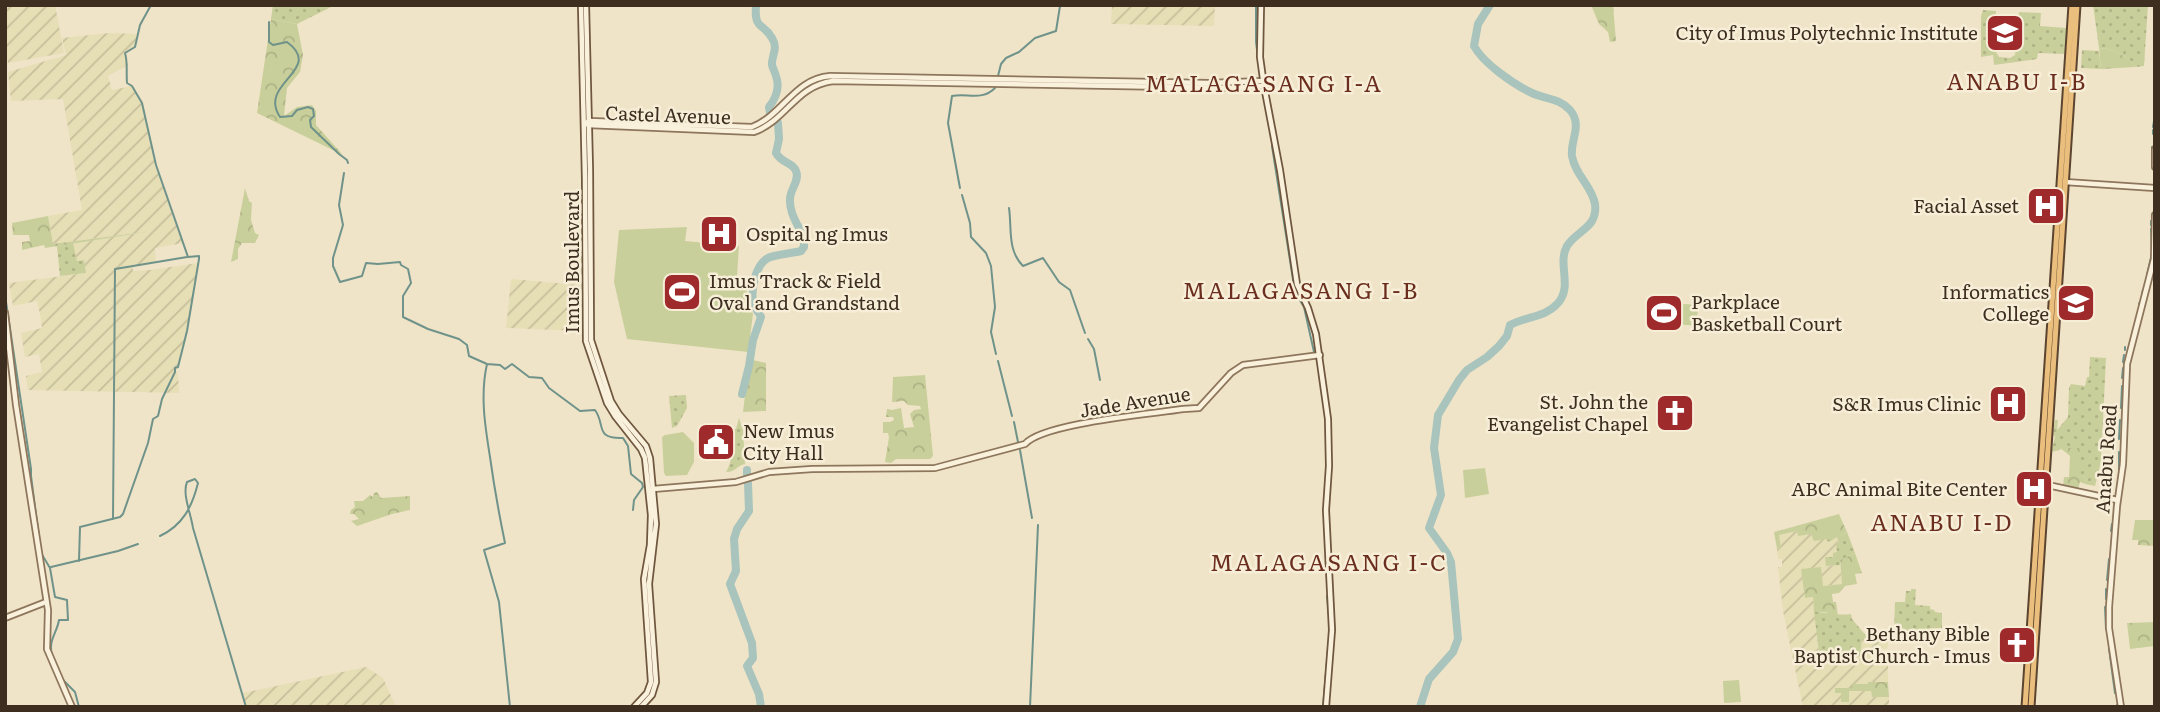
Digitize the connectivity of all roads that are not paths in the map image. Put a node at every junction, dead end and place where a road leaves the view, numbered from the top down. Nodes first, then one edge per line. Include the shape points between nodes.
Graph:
1 (584, 5) edge
2 (1261, 5) edge
3 (2072, 5) edge
4 (2077, 5) edge
5 (2070, 80) junction
6 (1263, 83) junction
7 (588, 124) junction
8 (2155, 149) edge
9 (2155, 167) edge
10 (2063, 182) junction
11 (2155, 188) edge
12 (2155, 215) edge
13 (5, 313) edge
14 (1320, 355) junction
15 (2043, 484) junction
16 (653, 489) junction
17 (2118, 500) junction
18 (2037, 575) junction
19 (46, 601) junction
20 (5, 618) edge
21 (72, 707) edge
22 (634, 707) edge
23 (641, 707) edge
24 (1326, 707) edge
25 (2025, 707) edge
26 (2031, 707) edge
27 (2121, 707) edge

1 - 7 street, Imus Boulevard via 580,32
2 - 6 street
3 - 5 highway
4 - 5 highway
5 - 10 highway
6 - 7 street, Castel Avenue via 1231,88 833,81 811,87 778,118 754,132
6 - 14 street via 1297,284
7 - 16 street, Imus Boulevard via 591,340 615,407 649,452
7 - 22 street, Imus Boulevard via 586,341 607,403 643,453 650,508 644,579 650,682
8 - 9 street
10 - 11 street
10 - 15 highway
12 - 17 street, Anabu Road via 2154,259 2126,364
13 - 19 street
14 - 16 street, Jade Avenue via 1243,365 1199,408 1066,427 1025,444 935,468 769,472 736,482
14 - 24 street via 1328,419 1326,510 1332,611
15 - 17 street
15 - 18 highway
16 - 23 street, Imus Boulevard via 656,537 649,584 656,682
17 - 27 street, Anabu Road via 2109,614
18 - 25 highway
18 - 26 highway
19 - 20 street
19 - 21 street via 47,649

